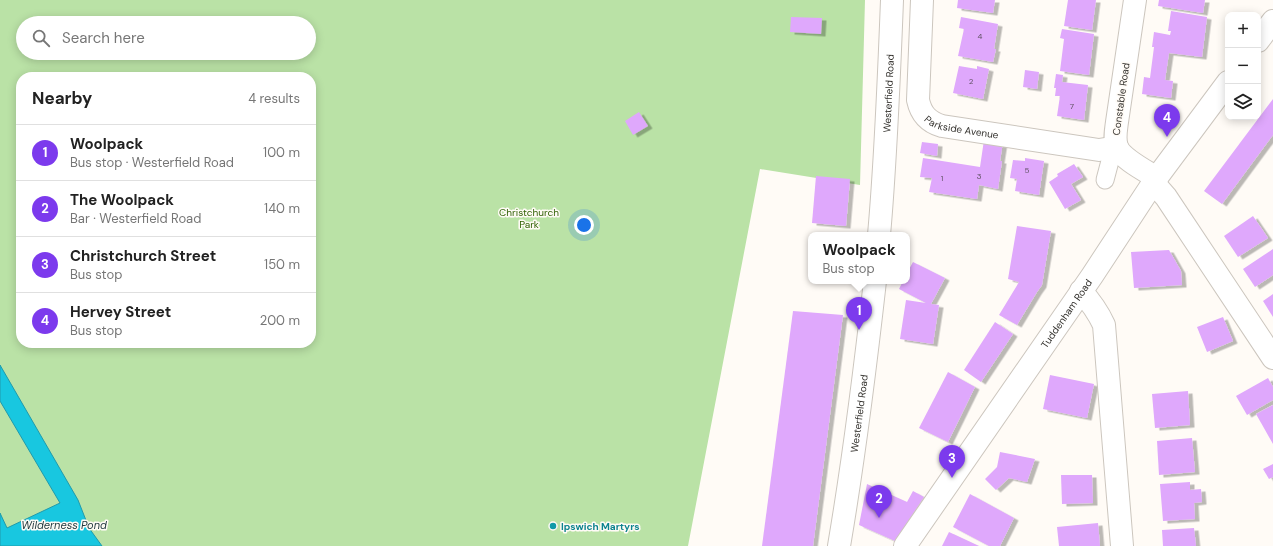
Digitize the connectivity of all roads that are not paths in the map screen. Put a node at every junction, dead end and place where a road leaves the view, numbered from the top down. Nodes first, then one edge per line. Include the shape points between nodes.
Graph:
1 (892, 0) edge
2 (922, 0) edge
3 (1135, 0) edge
4 (1273, 21) edge
5 (1261, 37) edge
6 (1227, 84) edge
7 (1114, 154) junction
8 (1105, 180) dead end
9 (1155, 181) junction
10 (879, 232) edge
11 (875, 284) edge
12 (1081, 291) junction
13 (1273, 358) edge
14 (839, 546) edge
15 (905, 546) edge
16 (1122, 546) edge

1 - 10 street, Westerfield Road via 888,110
2 - 7 street, Parkside Avenue via 918,100 924,116 942,126
3 - 7 street, Constable Road
4 - 5 street
6 - 9 street, Tuddenham Road
7 - 8 street
7 - 9 street, Constable Road via 1122,155
9 - 12 street, Tuddenham Road
9 - 13 street, Constable Road
11 - 14 street, Westerfield Road
12 - 15 street, Tuddenham Road
12 - 16 street via 1092,303 1104,325

